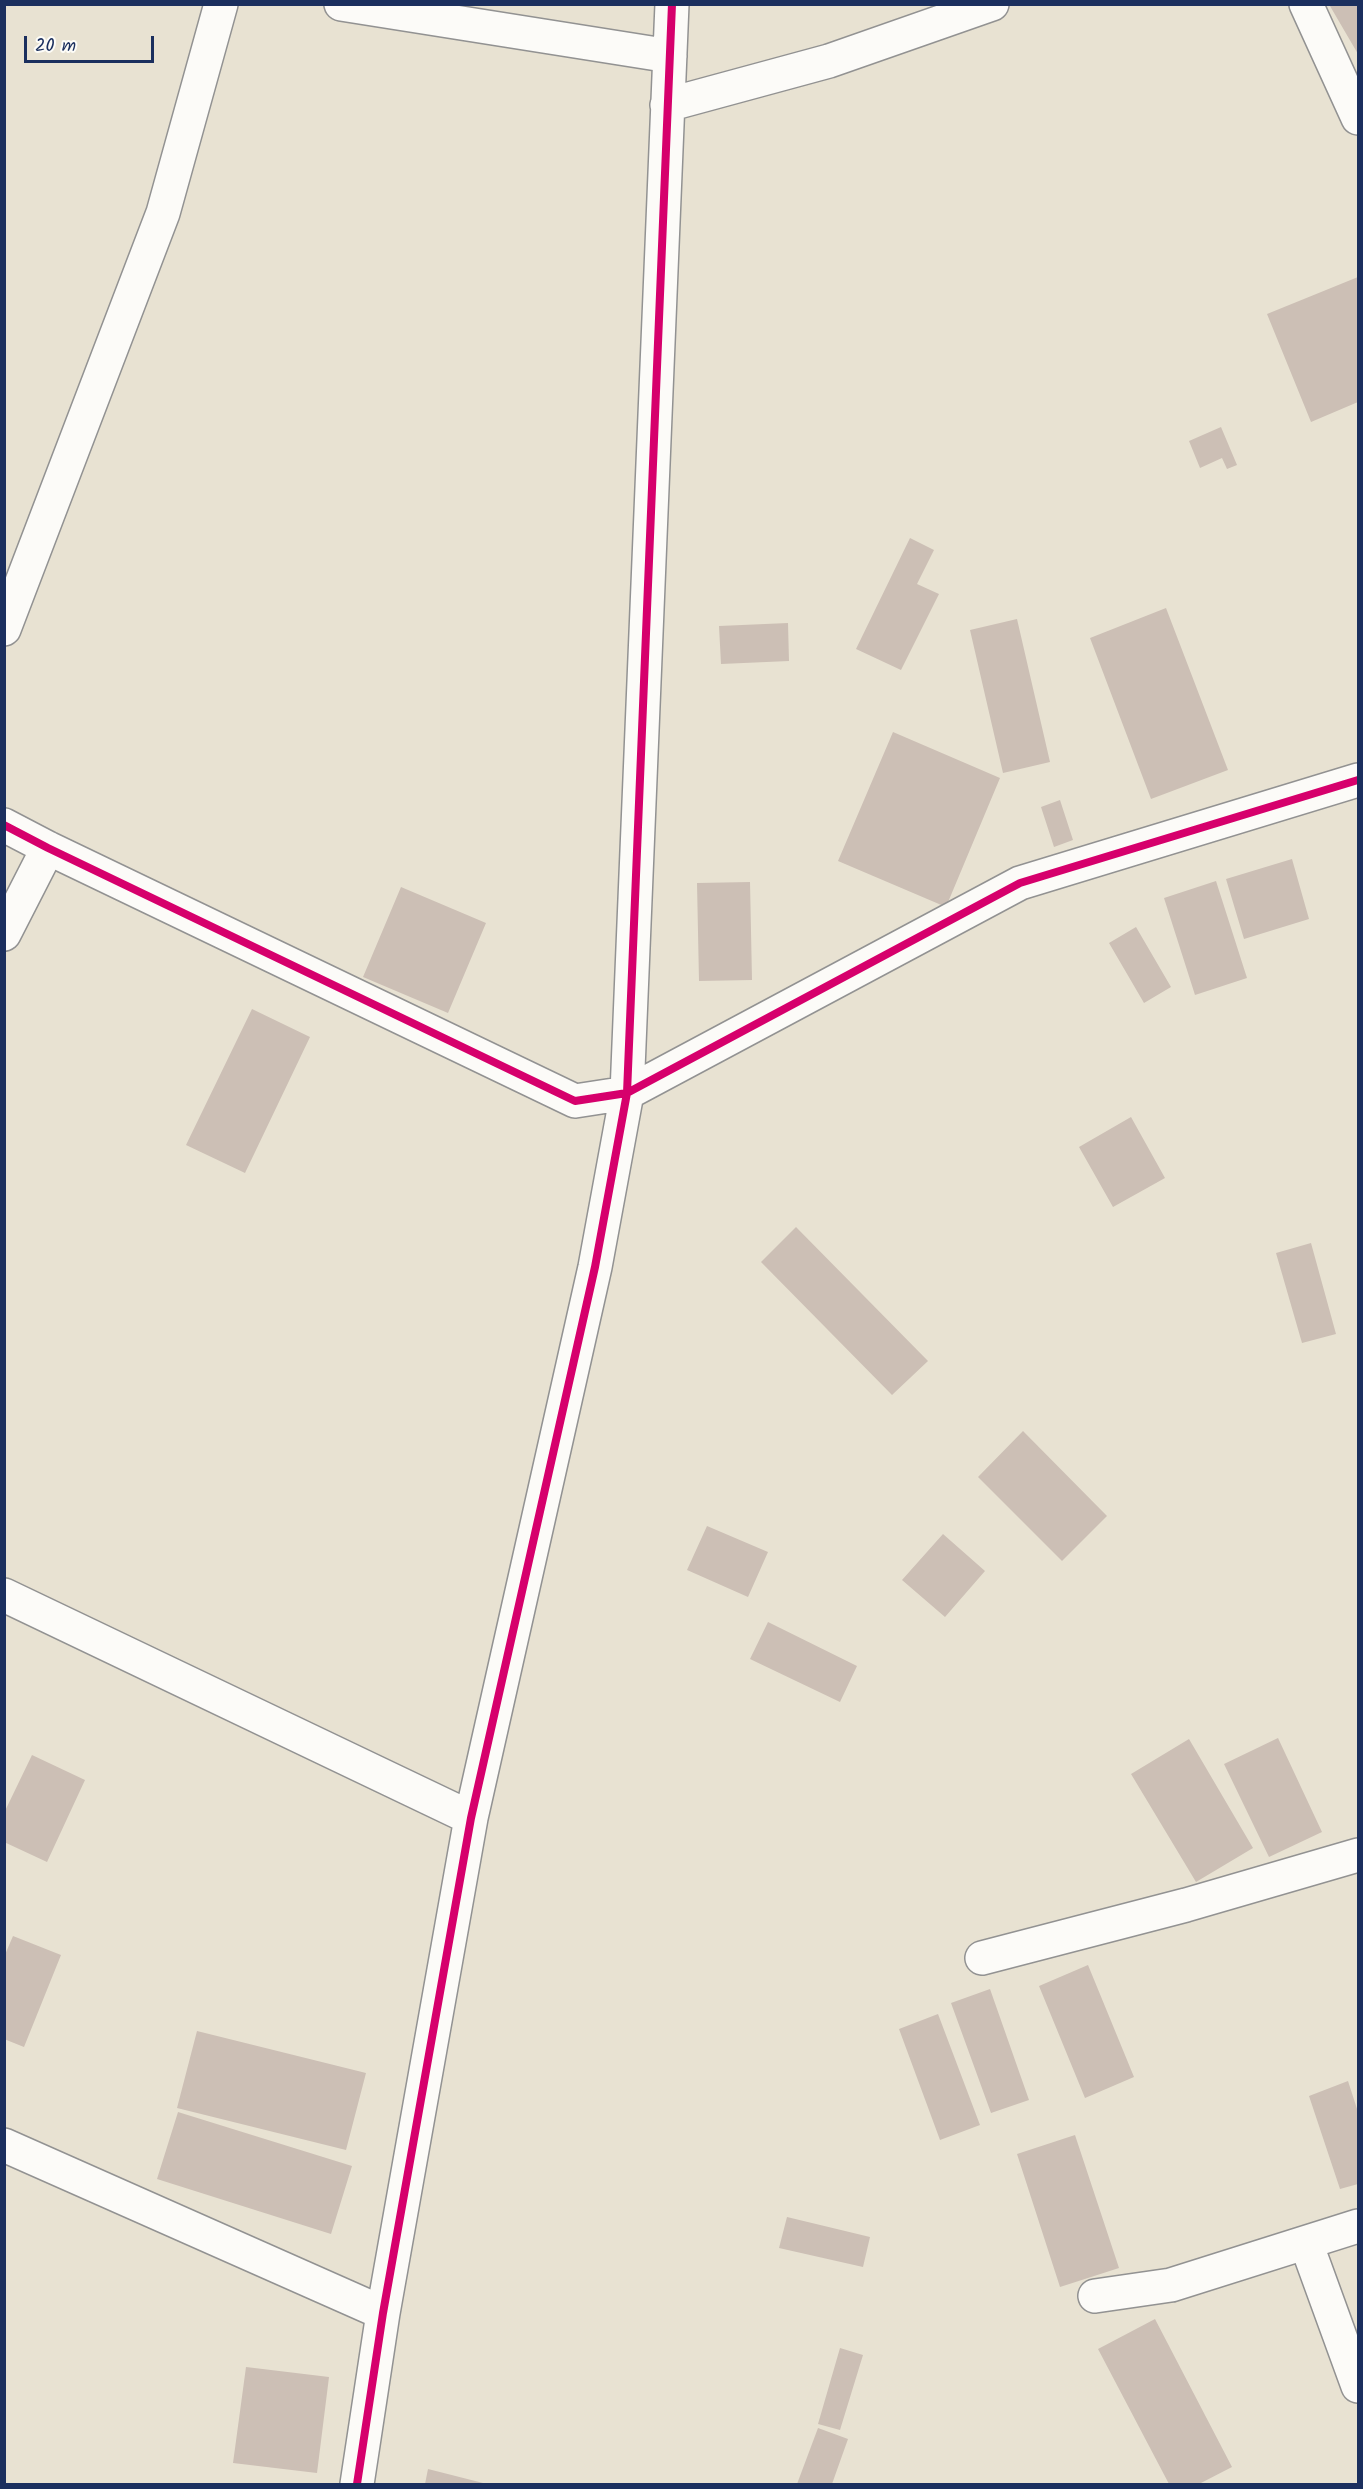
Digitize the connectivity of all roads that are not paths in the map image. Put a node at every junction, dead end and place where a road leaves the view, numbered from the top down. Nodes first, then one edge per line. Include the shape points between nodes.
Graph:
1 (221, 4) edge
2 (342, 4) edge
3 (672, 4) edge
4 (992, 4) edge
5 (1306, 4) edge
6 (670, 56) junction
7 (667, 105) junction
8 (1359, 118) edge
9 (4, 629) edge
10 (1359, 780) edge
11 (4, 825) edge
12 (48, 848) junction
13 (4, 934) edge
14 (627, 1093) junction
15 (4, 1595) edge
16 (471, 1818) junction
17 (1359, 1855) edge
18 (982, 1958) dead end
19 (4, 2145) edge
20 (1359, 2226) edge
21 (1306, 2243) junction
22 (1095, 2296) dead end
23 (383, 2313) junction
24 (1359, 2386) edge
25 (357, 2484) edge

1 - 9 street via 163,213
2 - 6 street
3 - 6 street
4 - 7 street via 829,61
5 - 8 street
6 - 7 street
7 - 14 street
10 - 14 street via 1020,883
11 - 12 street
12 - 13 street
12 - 14 street via 575,1101
14 - 16 street via 595,1267
15 - 16 street
16 - 23 street
17 - 18 street
19 - 23 street
20 - 21 street
21 - 22 street via 1171,2285
21 - 24 street
23 - 25 street

